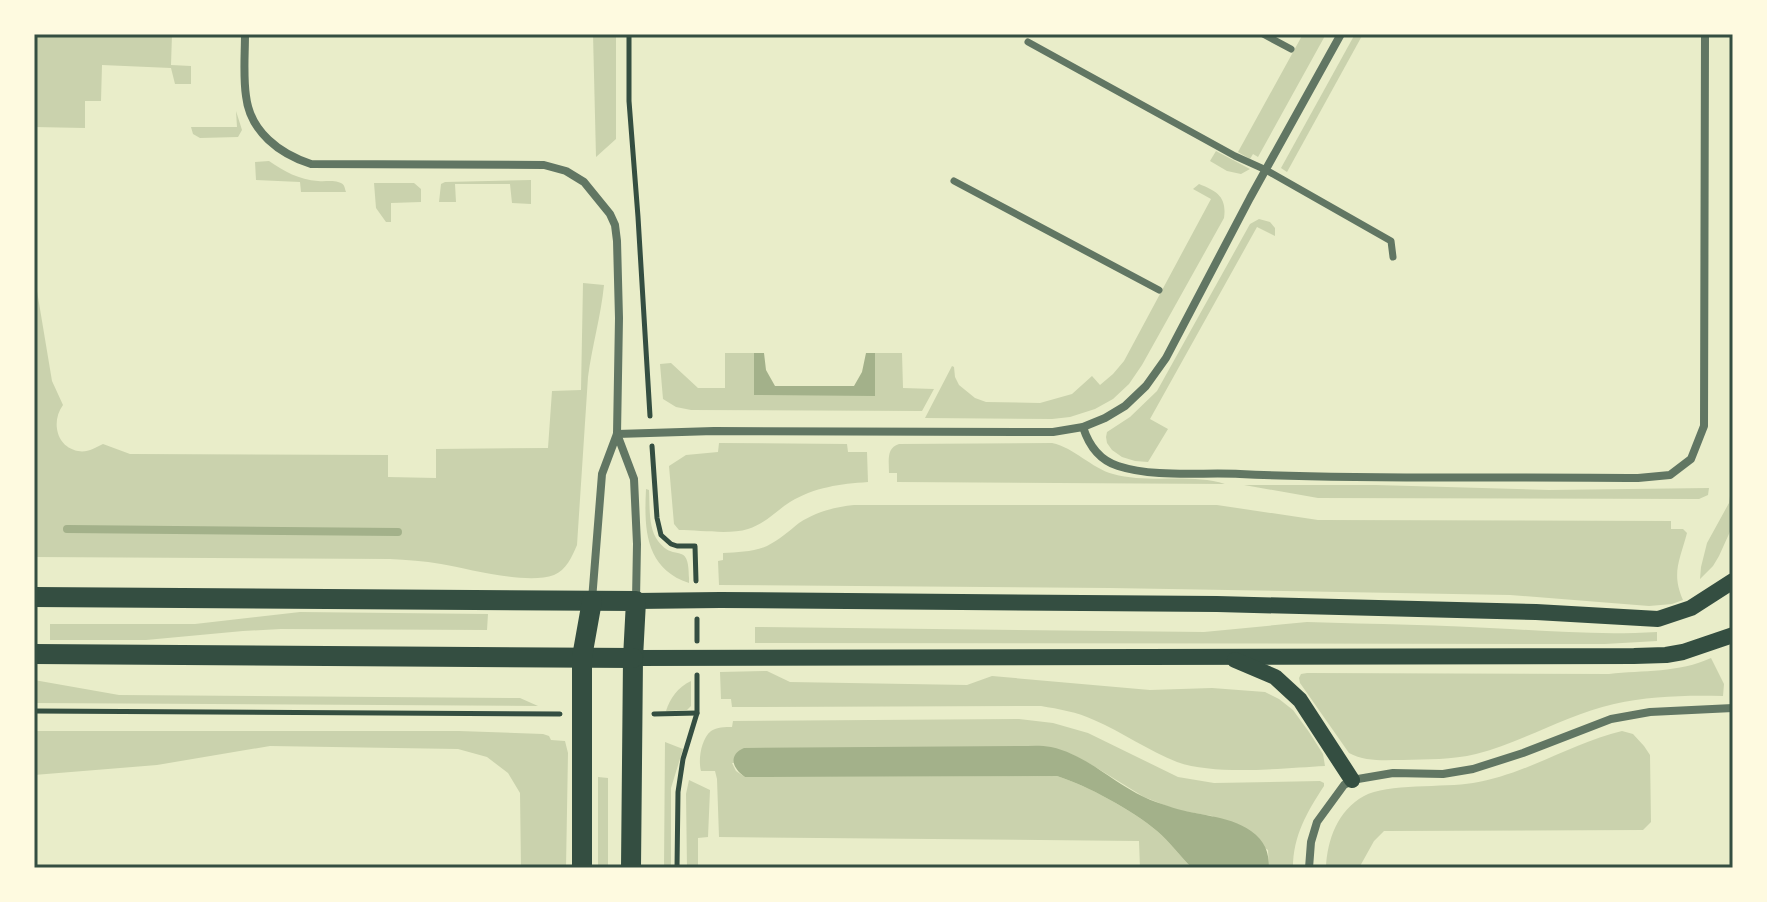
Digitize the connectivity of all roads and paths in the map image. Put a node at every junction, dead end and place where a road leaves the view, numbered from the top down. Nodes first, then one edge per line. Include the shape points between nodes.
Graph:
1 (245, 34) edge
2 (629, 34) edge
3 (1263, 34) edge
4 (1341, 34) edge
5 (1705, 34) edge
6 (1028, 42) dead end
7 (1291, 49) dead end
8 (1266, 170) junction
9 (954, 181) dead end
10 (1393, 257) dead end
11 (1159, 290) dead end
12 (1083, 427) junction
13 (651, 433) junction
14 (617, 434) junction
15 (1733, 581) edge
16 (34, 597) edge
17 (696, 600) junction
18 (592, 601) junction
19 (636, 601) junction
20 (1733, 635) edge
21 (34, 654) edge
22 (582, 657) junction
23 (697, 657) junction
24 (1226, 657) junction
25 (633, 658) junction
26 (1733, 708) edge
27 (34, 711) edge
28 (697, 713) junction
29 (582, 714) junction
30 (632, 714) junction
31 (1352, 780) junction
32 (582, 868) edge
33 (631, 868) edge
34 (677, 868) edge
35 (1309, 868) edge

1 - 14 street via 248,107 258,128 285,154 311,164 544,165 566,171 598,197 615,225 617,241
2 - 13 path
3 - 7 street
4 - 8 street
5 - 12 street via 1704,426 1691,459 1670,475 1285,477 1145,471 1106,461 1093,449
6 - 8 street
8 - 10 street via 1391,241
8 - 12 street via 1166,358 1125,406
9 - 11 street
12 - 13 street via 1053,432
13 - 14 street
13 - 17 path via 661,535 671,544 695,546
14 - 18 street via 602,474
14 - 19 street via 634,479
15 - 17 main road via 1691,608 1658,619 1217,604
16 - 18 main road
17 - 19 main road
17 - 23 path
18 - 19 main road
18 - 22 main road
19 - 25 main road
20 - 24 main road via 1666,655
21 - 22 main road
22 - 25 main road
22 - 29 main road
23 - 24 main road
23 - 25 main road
23 - 28 path
24 - 31 main road via 1275,677 1300,700
25 - 30 main road
26 - 31 street via 1611,719 1473,769
27 - 29 path
28 - 30 path
28 - 34 path via 680,771
29 - 32 main road
30 - 33 main road
31 - 35 street via 1317,822

